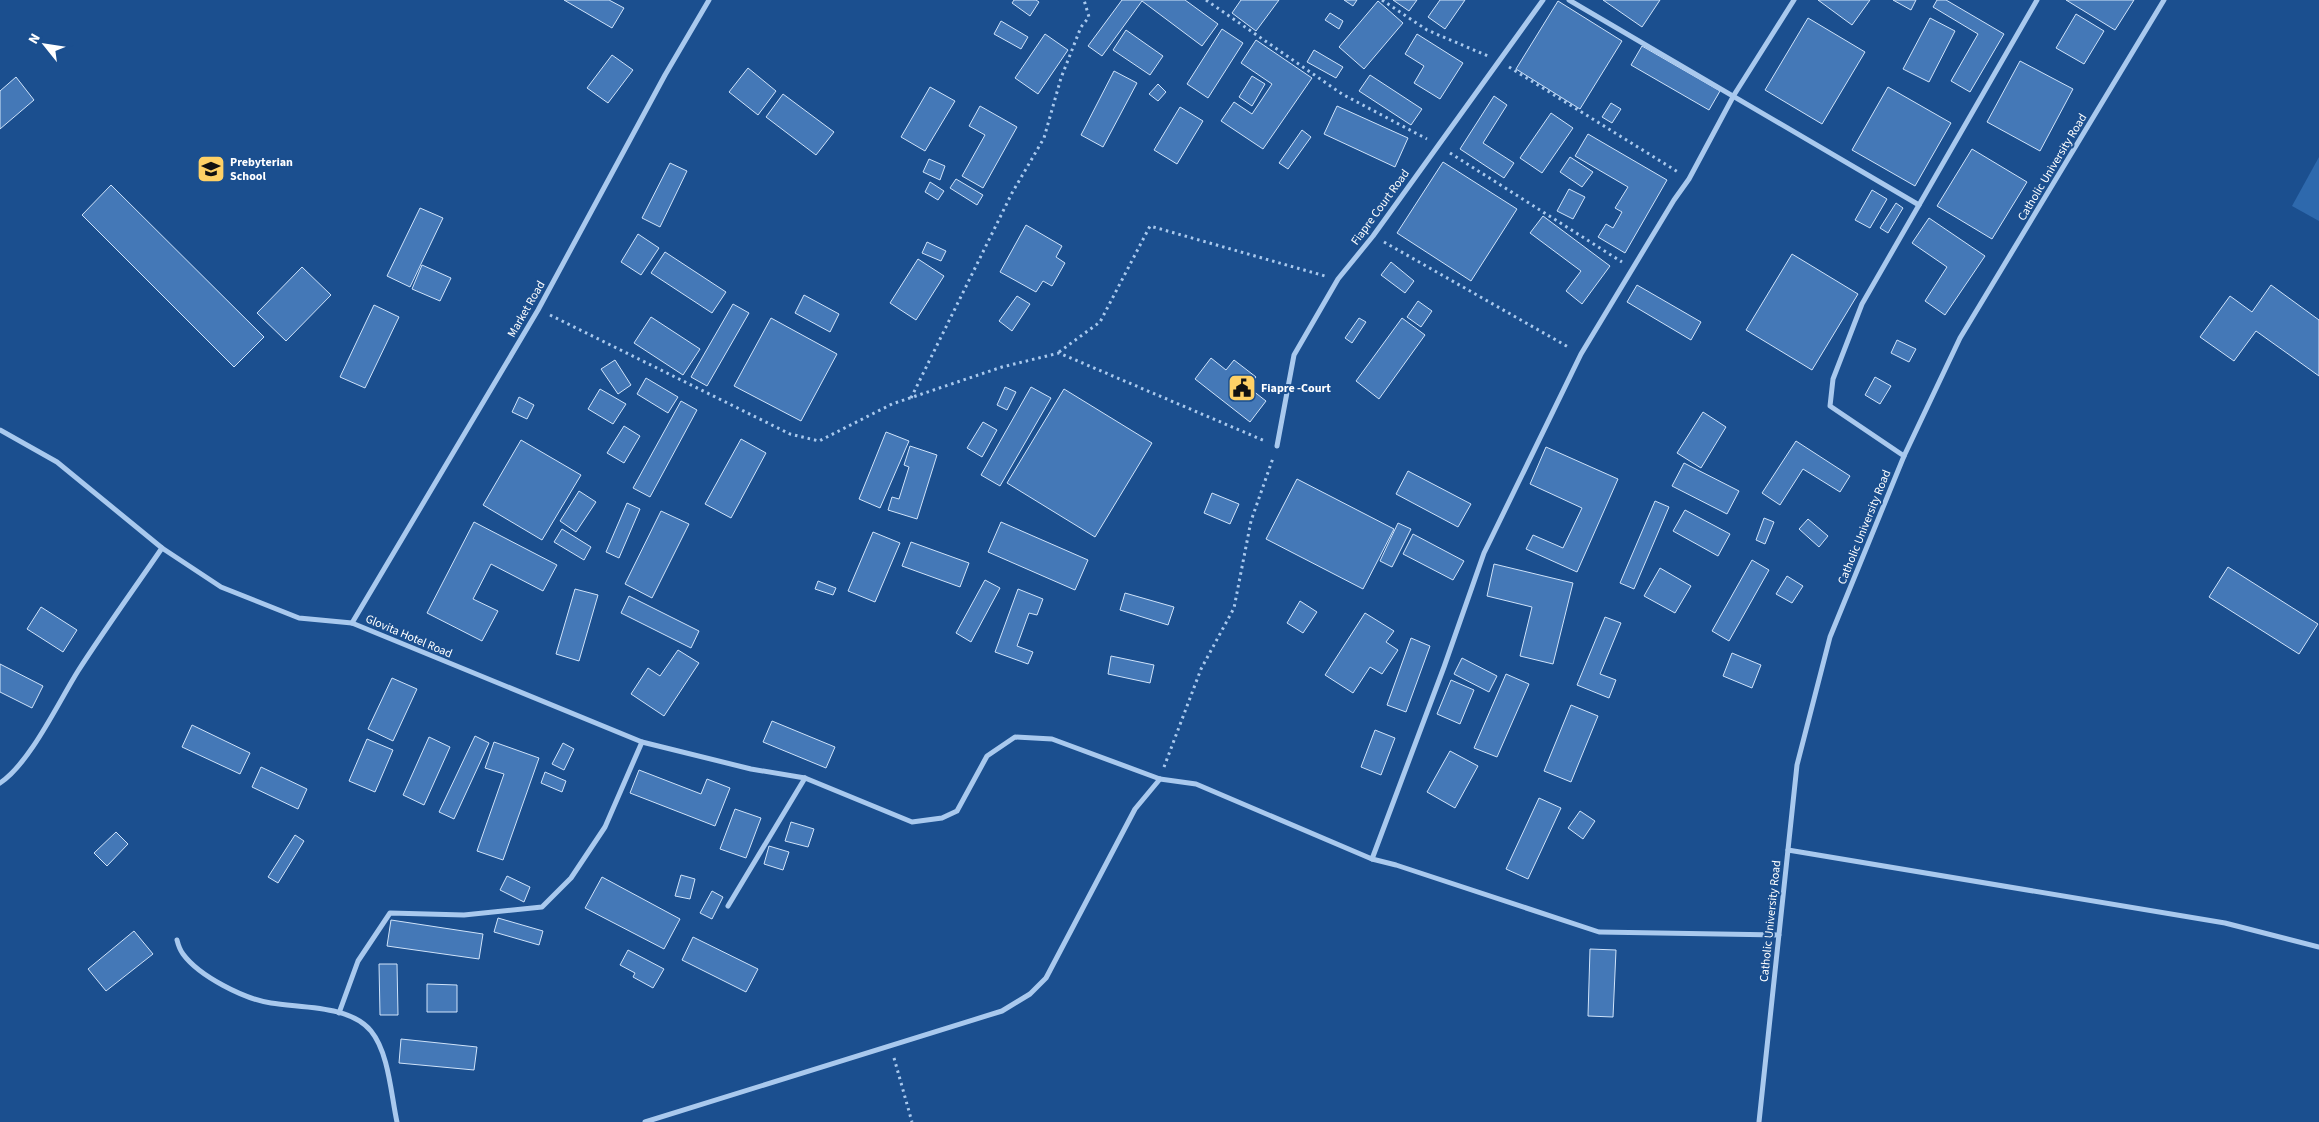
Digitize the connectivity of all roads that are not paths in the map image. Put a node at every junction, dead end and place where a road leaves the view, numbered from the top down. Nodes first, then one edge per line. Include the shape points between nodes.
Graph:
1 (709, 0) edge
2 (1543, 0) edge
3 (1570, 0) edge
4 (1794, 0) edge
5 (2037, 0) edge
6 (2164, 0) edge
7 (1734, 96) junction
8 (1919, 206) junction
9 (0, 430) edge
10 (1278, 446) road end
11 (1904, 456) junction
12 (162, 548) junction
13 (352, 623) junction
14 (642, 742) junction
15 (805, 778) junction
16 (1160, 779) junction
17 (0, 783) edge
18 (1788, 850) junction
19 (1372, 859) junction
20 (728, 906) dead end
21 (1779, 935) junction
22 (177, 940) dead end
23 (2319, 947) edge
24 (339, 1013) junction
25 (397, 1122) edge
26 (645, 1122) edge
27 (1759, 1122) edge

1 - 13 street, Market Road via 538,310
2 - 10 street, Fiapre Court Road via 1373,236 1338,279 1294,355
3 - 7 street
4 - 7 street
5 - 8 street
6 - 11 street, Catholic University Road via 1960,338
7 - 8 street
7 - 19 street via 1689,178 1581,354 1513,491 1479,565
8 - 11 street via 1862,304 1833,379 1830,406
9 - 12 street, Glovita Hotel Road via 58,462
11 - 18 street, Catholic University Road via 1830,637 1797,765
12 - 13 street, Glovita Hotel Road via 221,587 298,618
12 - 17 street via 78,670 35,742 10,776
13 - 14 street, Glovita Hotel Road
14 - 15 street, Glovita Hotel Road via 751,769
14 - 24 street via 605,827 571,878 542,907 464,915 390,912 358,961
15 - 16 street, Glovita Hotel Road via 912,822 942,818 958,811 987,756 1015,737 1052,739
15 - 20 street
16 - 19 street, Glovita Hotel Road via 1196,784
16 - 26 street via 1134,809 1046,978 1030,994 1002,1011
18 - 21 street, Catholic University Road
18 - 23 street via 2225,924
19 - 21 street, Glovita Hotel Road via 1599,932
21 - 27 street, Catholic University Road
22 - 24 street via 183,954 218,983 268,1003
24 - 25 street via 372,1031 385,1058

